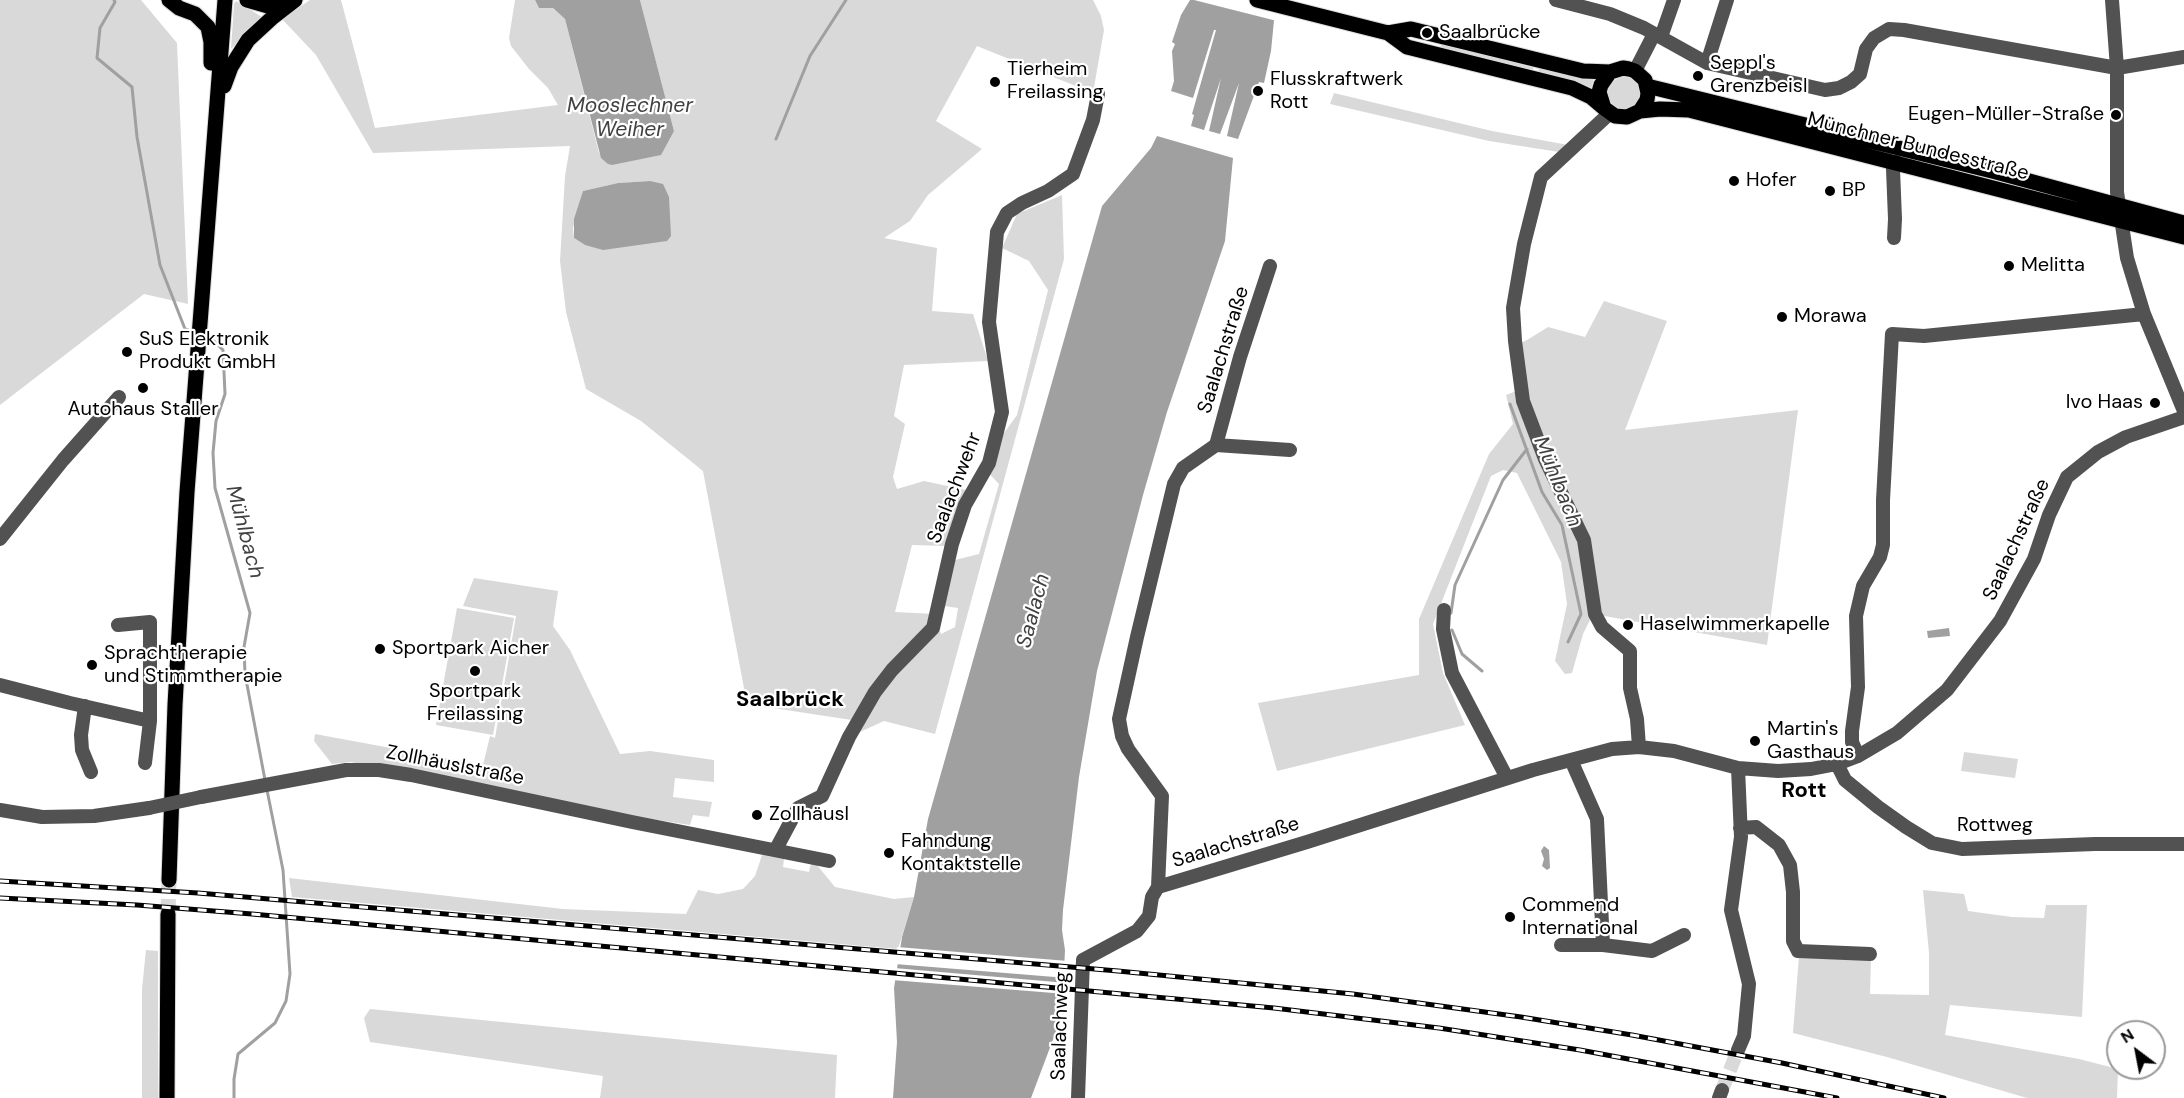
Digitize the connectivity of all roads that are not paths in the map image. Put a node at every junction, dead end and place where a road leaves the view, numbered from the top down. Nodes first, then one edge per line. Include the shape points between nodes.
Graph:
1 (170, 0) edge
2 (225, 0) edge
3 (247, 0) edge
4 (288, 0) edge
5 (295, 0) edge
6 (1257, 0) edge
7 (1556, 0) edge
8 (1674, 0) edge
9 (1727, 0) edge
10 (2112, 0) edge
11 (1388, 33) junction
12 (1658, 36) junction
13 (2184, 57) edge
14 (1707, 63) junction
15 (2117, 68) junction
16 (1635, 71) junction
17 (1610, 72) junction
18 (1647, 86) junction
19 (1098, 94) dead end
20 (217, 97) junction
21 (1607, 110) junction
22 (1640, 111) junction
23 (1896, 162) junction
24 (2119, 205) junction
25 (2122, 222) junction
26 (2184, 223) edge
27 (2184, 237) edge
28 (1894, 238) dead end
29 (1270, 266) dead end
30 (2144, 314) junction
31 (119, 397) dead end
32 (2184, 411) edge
33 (2184, 417) edge
34 (1216, 445) junction
35 (1290, 450) dead end
36 (0, 539) edge
37 (1444, 610) dead end
38 (118, 625) dead end
39 (0, 685) edge
40 (85, 706) junction
41 (150, 721) junction
42 (1639, 747) junction
43 (1858, 756) junction
44 (1571, 760) junction
45 (145, 763) dead end
46 (1837, 764) junction
47 (1738, 768) junction
48 (91, 772) dead end
49 (1510, 777) junction
50 (0, 810) edge
51 (1740, 828) junction
52 (2184, 844) edge
53 (776, 849) junction
54 (829, 861) dead end
55 (169, 880) tunnel mouth
56 (1158, 887) junction
57 (168, 915) tunnel mouth
58 (1684, 935) dead end
59 (1561, 945) dead end
60 (1603, 945) junction
61 (1870, 954) dead end
62 (1738, 1050) tunnel mouth
63 (167, 1098) edge
64 (1078, 1098) edge

1 - 20 main road via 178,8 195,14 208,27
2 - 20 main road
3 - 4 main road via 268,6
5 - 20 main road via 248,40
6 - 11 main road
7 - 12 street via 1610,14
8 - 12 street
9 - 14 street
10 - 15 street
11 - 17 main road via 1411,29 1583,71
11 - 21 main road via 1407,47 1582,92
12 - 14 street
12 - 16 street
13 - 15 street
14 - 15 street via 1825,90 1839,88 1860,74 1866,49 1874,38 1889,29
15 - 24 street
16 - 17 main road via 1623,68
16 - 18 main road
17 - 21 main road via 1599,93
18 - 22 main road via 1647,99
18 - 24 main road, Münchner Bundesstraße
19 - 53 street, Saalachwehr via 1073,174 1007,213 997,232 989,322 1002,412 989,463 964,505 933,628 875,692 822,796 798,808
20 - 55 main road via 186,504
21 - 22 main road via 1615,116 1627,117
21 - 42 street via 1540,177 1515,290 1514,320 1523,401 1545,459 1584,540 1595,614 1602,627 1630,651 1630,688
22 - 23 main road, Münchner Bundesstraße via 1689,110
23 - 25 main road, Münchner Bundesstraße
23 - 28 street
24 - 25 street
24 - 26 main road, Münchner Bundesstraße
25 - 27 main road, Münchner Bundesstraße
25 - 30 street via 2127,258
29 - 34 street, Saalachstraße
30 - 32 street
30 - 43 street via 1924,336 1892,334 1883,545 1863,586 1856,616 1858,687 1852,742
31 - 36 street
33 - 43 street, Saalachstraße via 2126,437 2098,452 2067,477 2034,559 2000,621 1947,690 1897,733
34 - 35 street, Saalachstraße
34 - 56 street, Saalachstraße via 1183,468 1174,484 1119,719 1128,749 1161,796
37 - 49 street via 1443,629 1452,674
38 - 41 street via 150,622
39 - 40 street
40 - 41 street
40 - 48 street via 82,750
41 - 45 street
42 - 44 street, Saalachstraße via 1612,749
42 - 47 street, Saalachstraße via 1674,751
43 - 46 street, Saalachstraße
44 - 49 street, Saalachstraße
44 - 60 street via 1597,819
46 - 47 street, Saalachstraße via 1795,771
46 - 52 street, Rottweg via 1845,780 1932,843 1962,849
47 - 51 street
49 - 56 street, Saalachstraße
50 - 53 street, Zollhäuslstraße, bridge via 42,817 94,816 346,770 379,770
51 - 61 street via 1756,828 1764,833 1779,845 1790,865 1793,941 1798,951
51 - 62 street via 1731,910 1749,984 1744,1036
53 - 54 street, Zollhäuslstraße
56 - 64 street, Saalachweg via 1149,916 1137,931 1083,960
57 - 63 main road
58 - 60 street via 1652,951
59 - 60 street

